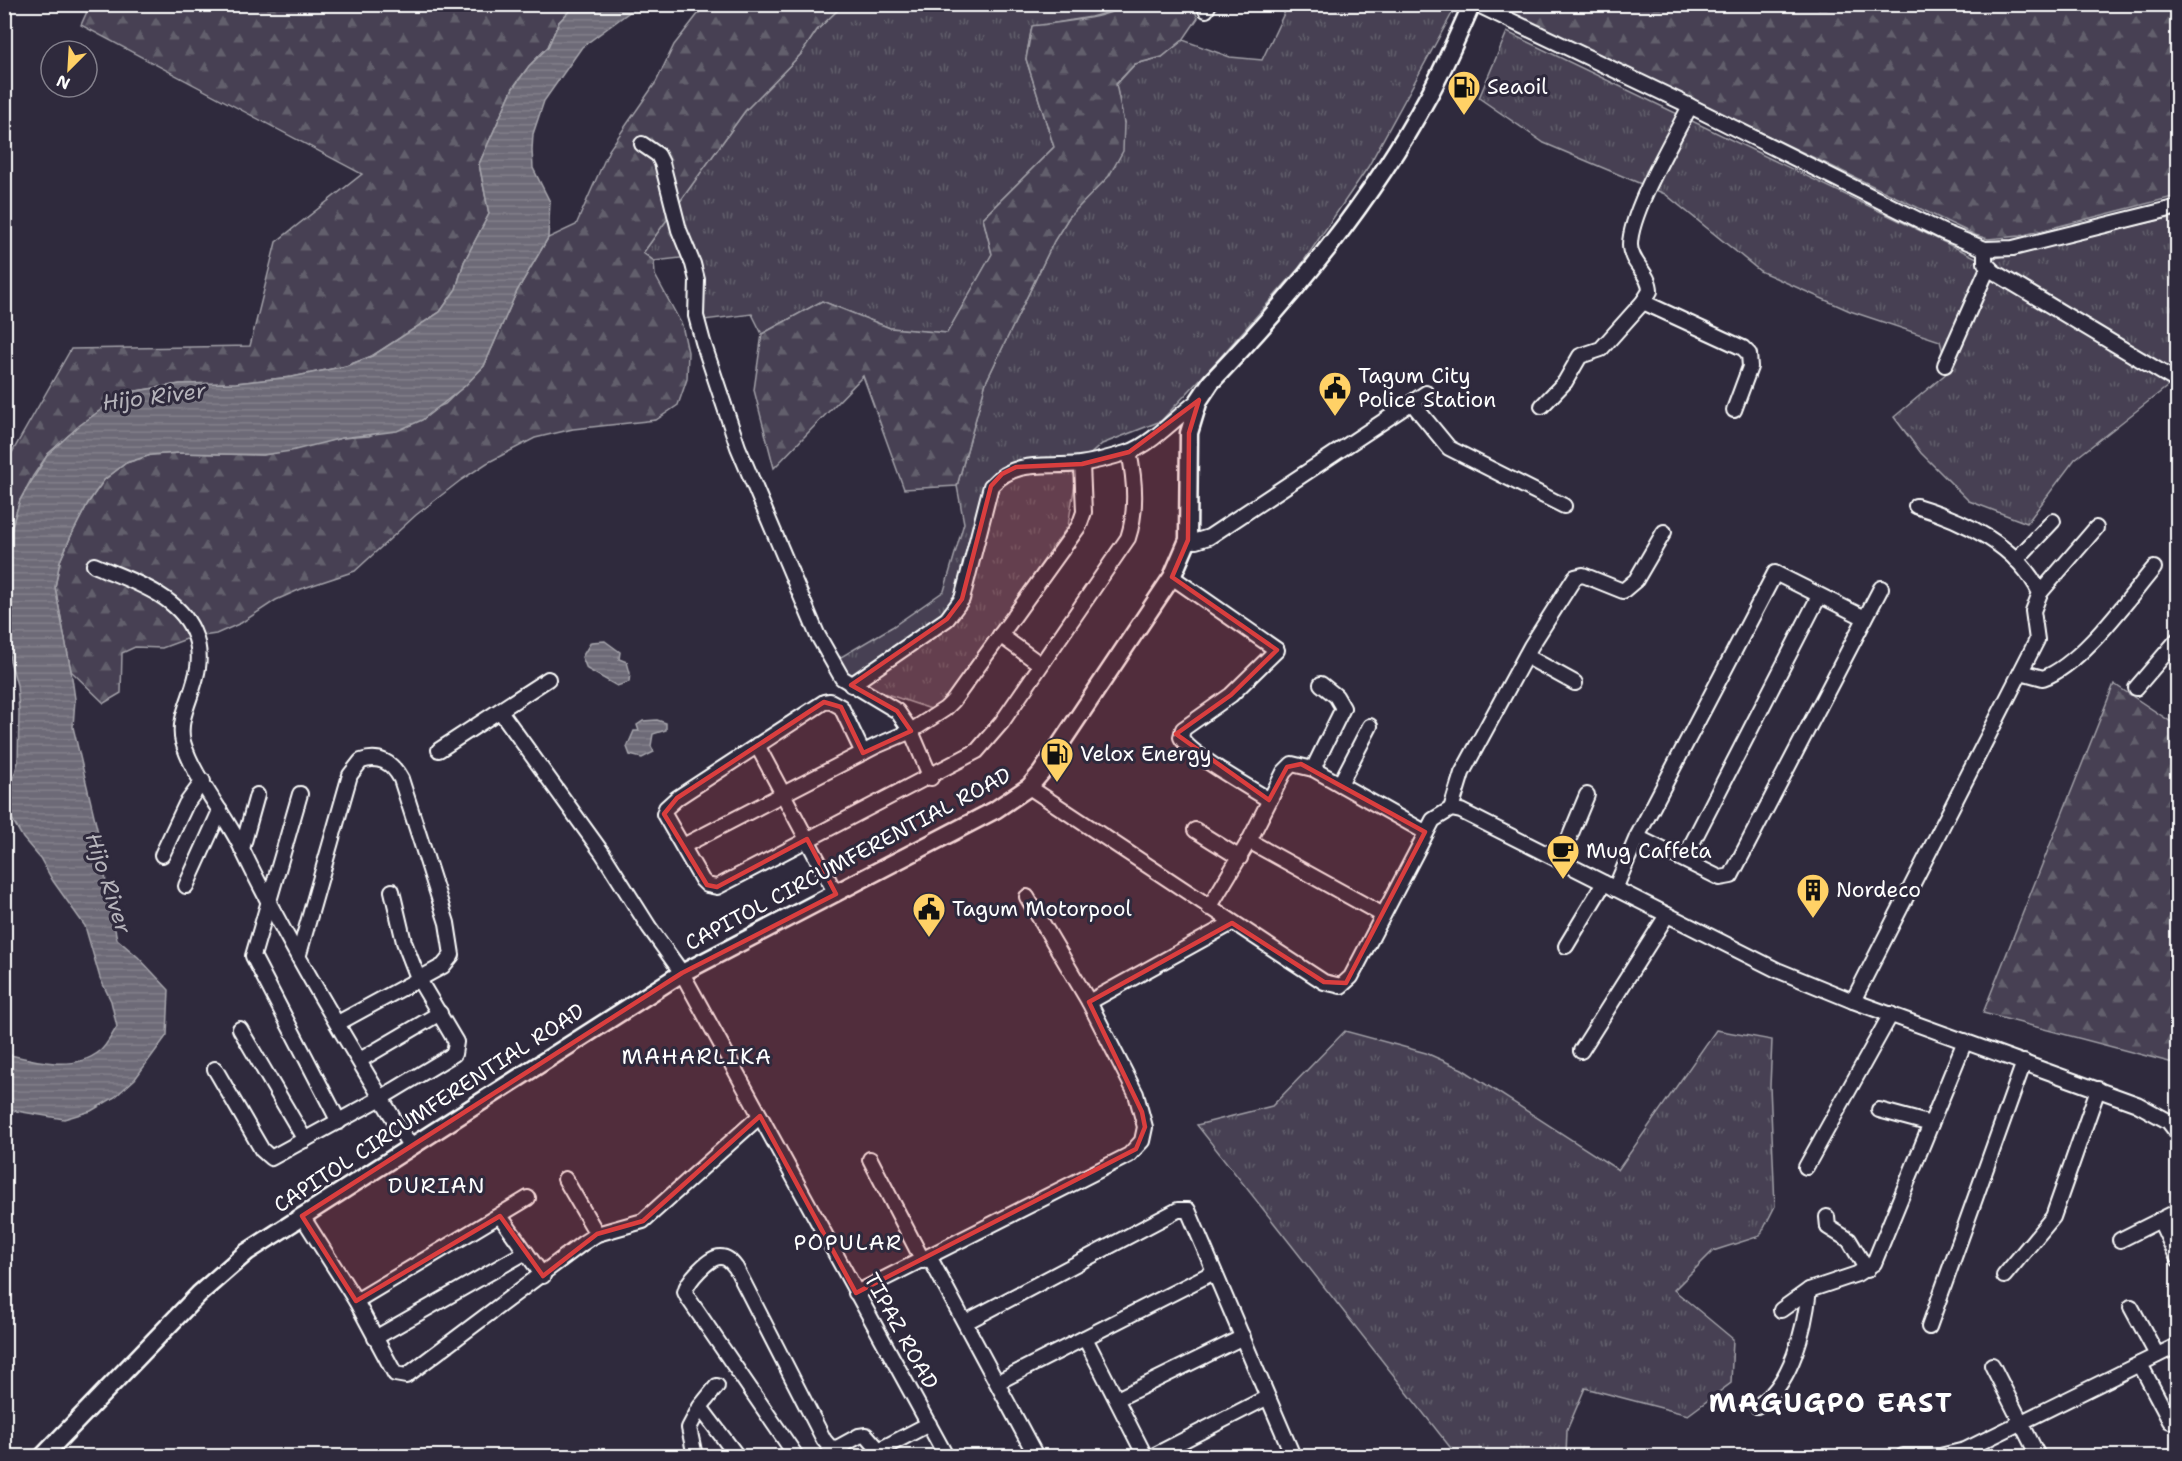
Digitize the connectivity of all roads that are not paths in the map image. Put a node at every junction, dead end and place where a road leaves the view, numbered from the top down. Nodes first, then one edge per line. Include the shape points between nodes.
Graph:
1 (1474, 4) edge
2 (1690, 106) junction
3 (642, 144) dead end
4 (2178, 207) edge
5 (1985, 249) junction
6 (1988, 268) junction
7 (1643, 302) junction
8 (1945, 365) dead end
9 (2178, 382) edge
10 (1426, 393) dead end
11 (1199, 400) junction
12 (1412, 403) junction
13 (1542, 406) dead end
14 (1734, 410) dead end
15 (1129, 452) junction
16 (1082, 464) junction
17 (1564, 506) dead end
18 (1916, 506) dead end
19 (2053, 521) dead end
20 (2096, 528) dead end
21 (1664, 532) dead end
22 (1188, 540) junction
23 (2016, 560) junction
24 (94, 565) dead end
25 (2154, 568) dead end
26 (1172, 577) junction
27 (1881, 588) dead end
28 (2040, 593) junction
29 (1819, 596) junction
30 (1865, 618) junction
31 (1000, 635) junction
32 (2178, 639) edge
33 (1526, 656) junction
34 (1040, 664) junction
35 (2021, 672) junction
36 (548, 679) dead end
37 (1575, 683) dead end
38 (1321, 684) dead end
39 (851, 685) junction
40 (2136, 688) dead end
41 (500, 711) junction
42 (1370, 726) dead end
43 (911, 731) junction
44 (757, 745) junction
45 (439, 750) dead end
46 (863, 753) junction
47 (1313, 769) junction
48 (931, 778) junction
49 (203, 781) junction
50 (1340, 784) junction
51 (1029, 787) junction
52 (784, 793) junction
53 (300, 794) dead end
54 (257, 795) dead end
55 (1587, 795) dead end
56 (1269, 800) junction
57 (1451, 809) junction
58 (220, 811) junction
59 (1195, 830) dead end
60 (1425, 831) junction
61 (1637, 837) junction
62 (807, 839) junction
63 (1249, 841) junction
64 (683, 846) junction
65 (242, 849) junction
66 (162, 855) dead end
67 (1239, 858) junction
68 (1684, 859) junction
69 (1560, 860) junction
70 (186, 886) dead end
71 (1609, 886) junction
72 (392, 891) dead end
73 (836, 894) junction
74 (1027, 897) dead end
75 (269, 906) junction
76 (1209, 908) junction
77 (1383, 915) junction
78 (1666, 915) junction
79 (1232, 923) junction
80 (1566, 946) dead end
81 (299, 954) junction
82 (682, 973) junction
83 (418, 978) junction
84 (1853, 1001) junction
85 (1089, 1002) junction
86 (440, 1013) junction
87 (1891, 1014) junction
88 (338, 1023) junction
89 (240, 1029) dead end
90 (1965, 1041) junction
91 (1581, 1051) dead end
92 (360, 1060) junction
93 (2024, 1062) junction
94 (215, 1069) dead end
95 (2098, 1089) junction
96 (381, 1098) junction
97 (1880, 1110) dead end
98 (760, 1116) junction
99 (339, 1122) junction
100 (1931, 1124) junction
101 (2178, 1134) edge
102 (305, 1140) junction
103 (410, 1146) junction
104 (870, 1159) dead end
105 (1806, 1167) dead end
106 (565, 1179) dead end
107 (528, 1198) dead end
108 (2178, 1211) edge
109 (302, 1216) junction
110 (500, 1216) junction
111 (1827, 1217) dead end
112 (2160, 1220) junction
113 (597, 1234) junction
114 (2120, 1240) dead end
115 (526, 1252) junction
116 (2178, 1258) edge
117 (926, 1260) junction
118 (1867, 1270) junction
119 (1214, 1272) junction
120 (543, 1276) junction
121 (2004, 1276) dead end
122 (1809, 1290) junction
123 (856, 1293) junction
124 (356, 1301) junction
125 (2131, 1307) dead end
126 (1781, 1310) dead end
127 (966, 1322) junction
128 (1929, 1327) dead end
129 (1243, 1337) junction
130 (375, 1338) junction
131 (1085, 1338) junction
132 (2178, 1345) edge
133 (2157, 1355) junction
134 (2140, 1364) junction
135 (1992, 1365) dead end
136 (998, 1382) junction
137 (717, 1386) dead end
138 (1266, 1398) junction
139 (1118, 1400) junction
140 (1757, 1406) dead end
141 (700, 1407) junction
142 (2170, 1421) dead end
143 (2021, 1423) junction
144 (929, 1424) junction
145 (879, 1453) edge
146 (43, 1456) edge
147 (695, 1456) edge
148 (737, 1456) edge
149 (796, 1456) edge
150 (945, 1456) edge
151 (1036, 1456) edge
152 (1145, 1456) edge
153 (1153, 1456) edge
154 (1293, 1456) edge
155 (1903, 1456) edge
156 (2038, 1456) edge

1 - 2 street
1 - 11 main road, CAPITOL CIRCUMFERENTIAL ROAD via 1429,95 1387,165 1306,277
2 - 5 street via 1943,232
2 - 7 street via 1632,230 1631,255 1650,285
3 - 39 street via 658,155 662,163 697,280 696,316 702,342 738,447 817,634 836,671
4 - 5 street via 2013,248
5 - 6 street
6 - 8 street
6 - 9 street
7 - 13 street via 1601,349 1581,356 1565,382
7 - 14 street via 1749,354 1750,367
10 - 12 street
11 - 15 street
11 - 22 main road, CAPITOL CIRCUMFERENTIAL ROAD via 1189,433
12 - 17 street via 1449,448
12 - 22 street via 1209,537
15 - 16 street
15 - 34 street via 1133,513 1128,538
16 - 31 street via 1083,519
16 - 39 street via 1016,467 1002,474 991,486 962,599 947,620
18 - 23 street via 1967,525
19 - 23 street
20 - 28 street
21 - 33 street via 1636,580 1623,591 1583,575 1575,577
22 - 26 main road, CAPITOL CIRCUMFERENTIAL ROAD
23 - 28 street
24 - 49 street via 171,603 194,632 199,665 182,740
25 - 35 street via 2090,642 2062,667 2043,678
26 - 51 main road, CAPITOL CIRCUMFERENTIAL ROAD
26 - 56 street via 1277,650 1231,695 1184,729 1181,737 1205,759
27 - 30 street
28 - 35 street via 2033,610 2037,640
29 - 30 street
29 - 61 street via 1775,573
29 - 68 street
30 - 68 street via 1735,871 1726,879 1720,878
31 - 34 street
31 - 43 street via 953,701
32 - 40 street
33 - 37 street
33 - 57 street via 1462,773
34 - 48 street via 987,742
35 - 84 street
36 - 41 street
38 - 47 street via 1343,708
39 - 43 street via 897,711
41 - 45 street
41 - 82 street, TIPAZ ROAD via 597,844
42 - 50 street
43 - 46 street
43 - 48 street
44 - 46 street via 830,700 841,706
44 - 52 street
44 - 64 street via 666,808 666,820
46 - 52 street
47 - 50 street
47 - 56 street via 1300,764 1287,766
48 - 62 street
49 - 58 street
49 - 66 street via 186,804
50 - 60 street
51 - 73 main road, CAPITOL CIRCUMFERENTIAL ROAD via 995,810
51 - 76 street
52 - 62 street
52 - 64 street
53 - 75 street
54 - 65 street
55 - 69 street
56 - 63 street
57 - 60 street via 1433,820
57 - 69 street via 1474,816
58 - 65 street
58 - 70 street
59 - 67 street
60 - 77 street
61 - 68 street
61 - 71 street
62 - 64 street via 712,887 702,880
62 - 73 street
63 - 67 street
63 - 77 street
65 - 75 street
67 - 76 street
69 - 71 street
71 - 78 street
71 - 80 street
72 - 83 street via 404,942
73 - 82 main road, CAPITOL CIRCUMFERENTIAL ROAD
74 - 85 street
75 - 81 street
75 - 99 street via 253,956
76 - 79 street
77 - 79 street via 1351,977 1341,986 1324,982
78 - 84 street via 1777,970
78 - 91 street
79 - 85 street
81 - 83 street via 346,784 361,760 378,758 390,764 401,779 453,950 443,966
81 - 88 street
82 - 98 street, TIPAZ ROAD
82 - 103 main road, CAPITOL CIRCUMFERENTIAL ROAD
83 - 86 street
83 - 88 street
84 - 87 street
85 - 117 street via 1136,1094 1144,1119 1142,1141 1129,1155
86 - 92 street
86 - 96 street via 456,1042 454,1054
87 - 90 street
87 - 105 street
88 - 92 street
89 - 102 street
90 - 93 street
90 - 100 street
92 - 96 street
93 - 95 street
93 - 128 street
94 - 102 street via 266,1156 277,1157
95 - 101 street via 2150,1110 2168,1121
95 - 121 street via 2053,1217
96 - 99 street
96 - 103 street
97 - 100 street
98 - 113 street via 643,1221
98 - 123 street, TIPAZ ROAD
99 - 102 street
100 - 118 street via 1880,1251
103 - 109 main road, CAPITOL CIRCUMFERENTIAL ROAD
104 - 117 street
106 - 113 street
107 - 110 street
108 - 112 street
109 - 124 street
109 - 146 main road, CAPITOL CIRCUMFERENTIAL ROAD via 247,1252 199,1294
110 - 115 street
110 - 124 street
111 - 118 street via 1828,1227 1849,1240
112 - 114 street
112 - 116 street
113 - 120 street
115 - 120 street
115 - 130 street
117 - 123 street
117 - 127 street
118 - 122 street
119 - 127 street via 1192,1214 1183,1209
119 - 129 street
119 - 131 street
120 - 130 street via 406,1376 395,1374
122 - 126 street
122 - 140 street via 1801,1334 1784,1378 1773,1396
123 - 144 street, TIPAZ ROAD
124 - 130 street
125 - 133 street
127 - 136 street
129 - 138 street
129 - 139 street
131 - 136 street
131 - 139 street
132 - 133 street
133 - 134 street
134 - 142 street
134 - 143 street
135 - 143 street
136 - 151 street
137 - 141 street
138 - 153 street
138 - 154 street
139 - 152 street
141 - 147 street via 689,1428
141 - 148 street
143 - 155 street via 1952,1454
143 - 156 street
144 - 145 street
144 - 150 street, TIPAZ ROAD
145 - 149 street via 866,1435 837,1448 824,1440 736,1268 730,1259 715,1258 690,1279 685,1292

